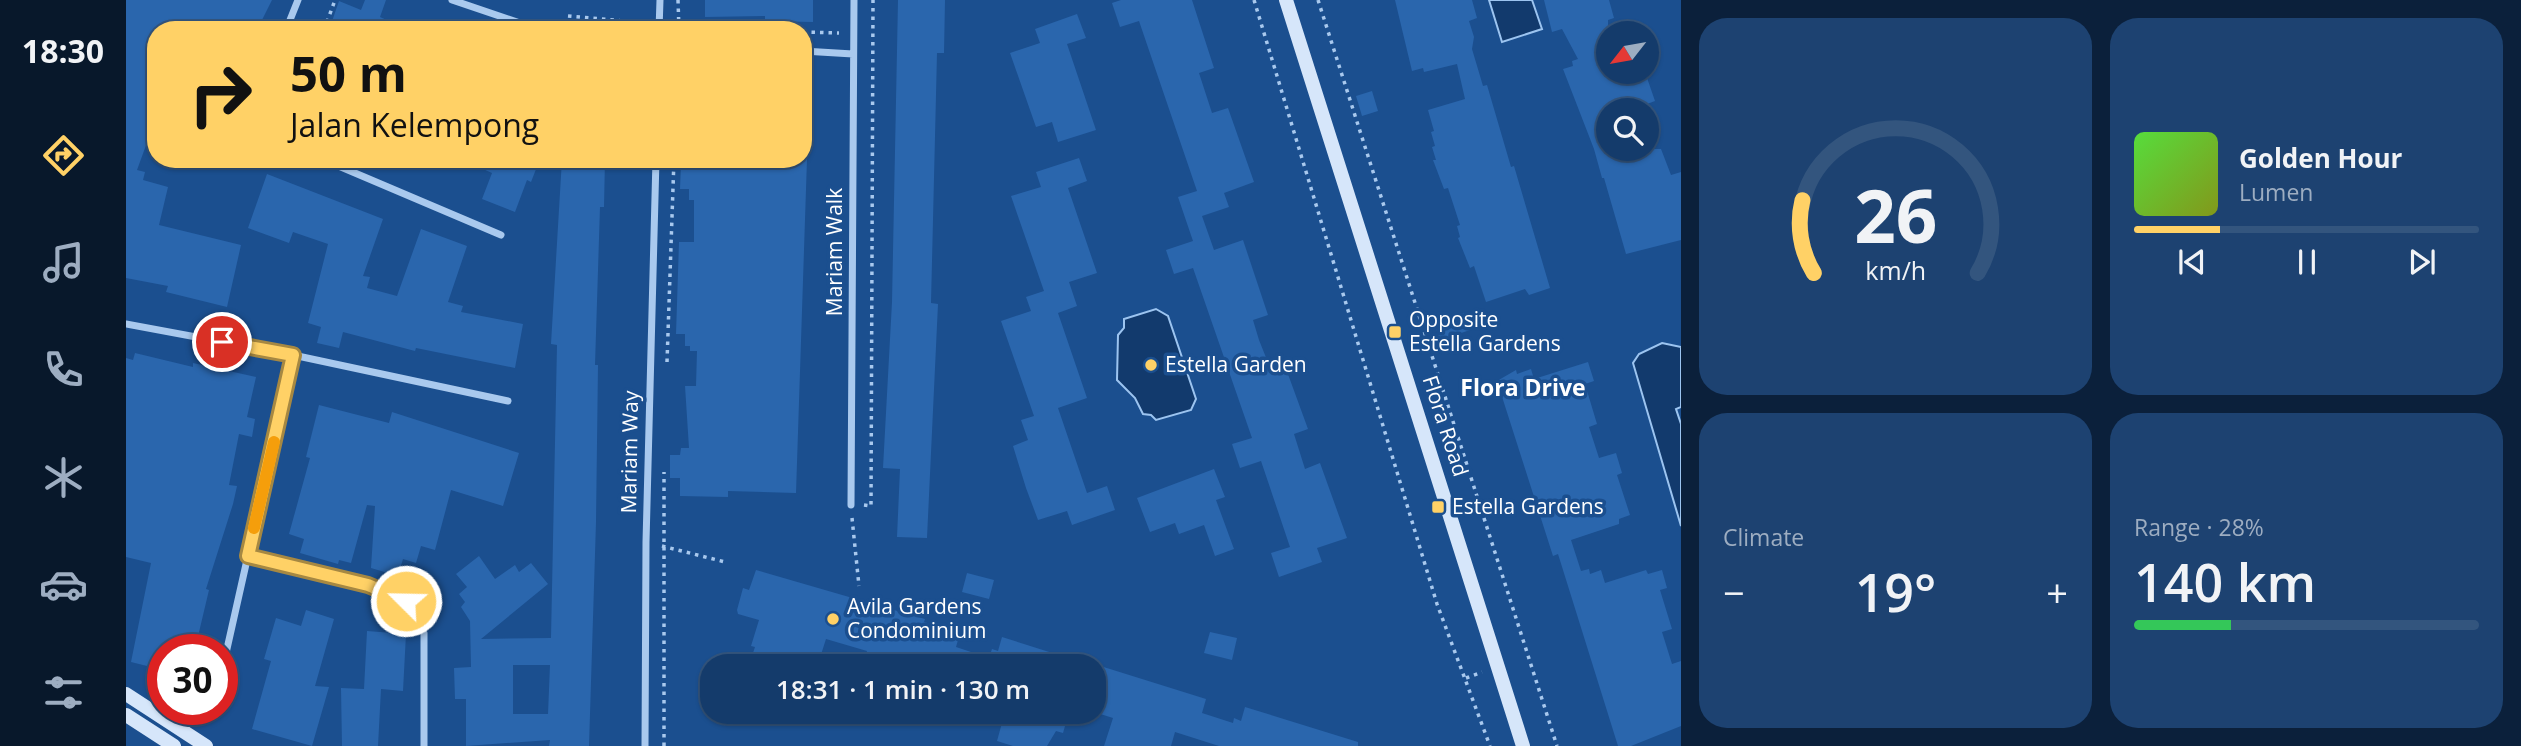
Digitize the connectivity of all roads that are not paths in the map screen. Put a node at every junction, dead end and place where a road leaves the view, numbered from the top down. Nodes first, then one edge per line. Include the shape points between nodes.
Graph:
1 (298, 0) edge
2 (452, 0) edge
3 (660, 0) edge
4 (854, 0) edge
5 (1286, 0) edge
6 (290, 21) edge
7 (514, 21) edge
8 (659, 21) edge
9 (812, 52) edge
10 (853, 54) junction
11 (343, 168) edge
12 (656, 168) edge
13 (501, 235) dead end
14 (126, 324) edge
15 (293, 355) junction
16 (508, 401) dead end
17 (851, 505) road end
18 (248, 556) junction
19 (230, 634) edge
20 (126, 695) edge
21 (126, 715) edge
22 (174, 746) edge
23 (206, 746) edge
24 (424, 746) edge
25 (645, 746) edge
26 (1523, 746) edge

1 - 6 street
2 - 7 street
3 - 8 street
4 - 10 street, Mariam Walk
5 - 26 street, Flora Road
9 - 10 street
10 - 17 street, Mariam Walk
11 - 13 street
12 - 25 street, Mariam Way
14 - 15 street
15 - 16 street
15 - 18 street
18 - 19 street
18 - 24 street via 368,585 395,594 411,606 424,633
20 - 23 street
21 - 22 street

